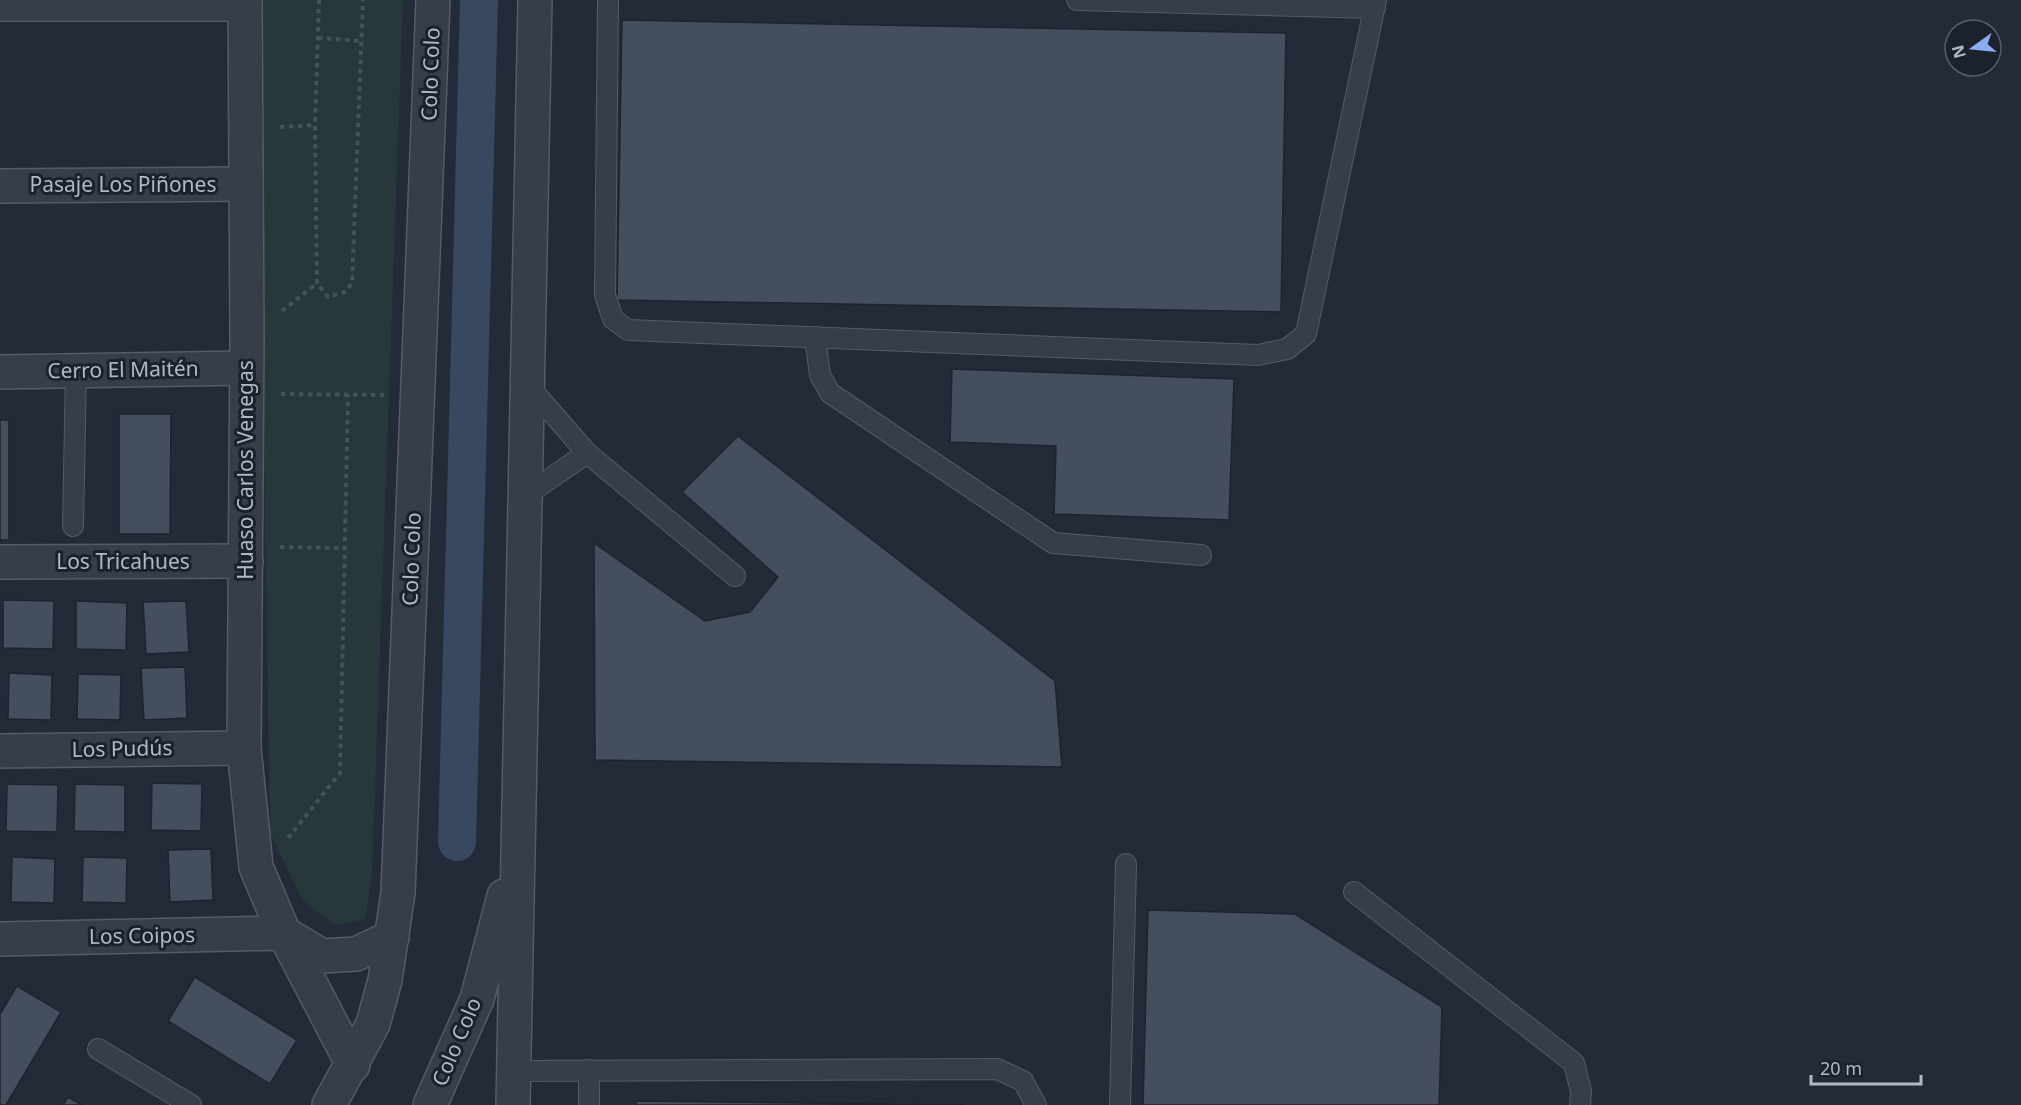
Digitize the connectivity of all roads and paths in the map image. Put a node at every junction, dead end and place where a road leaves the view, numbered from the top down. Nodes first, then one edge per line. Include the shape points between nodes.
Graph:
1 (319, 0) edge
2 (363, 0) edge
3 (433, 0) edge
4 (535, 0) edge
5 (608, 0) edge
6 (1077, 0) edge
7 (245, 2) edge
8 (0, 4) edge
9 (1375, 4) edge
10 (318, 38) junction
11 (362, 41) junction
12 (246, 184) junction
13 (0, 186) edge
14 (815, 338) junction
15 (75, 371) junction
16 (0, 372) edge
17 (246, 381) junction
18 (527, 384) junction
19 (348, 395) junction
20 (418, 396) junction
21 (587, 453) junction
22 (525, 496) junction
23 (73, 526) dead end
24 (345, 548) junction
25 (246, 554) junction
26 (1201, 555) dead end
27 (0, 562) edge
28 (735, 576) dead end
29 (244, 748) junction
30 (0, 751) edge
31 (518, 839) junction
32 (1126, 864) dead end
33 (258, 874) junction
34 (1354, 892) dead end
35 (284, 933) junction
36 (392, 938) junction
37 (0, 939) edge
38 (98, 1049) dead end
39 (353, 1065) junction
40 (589, 1070) junction
41 (513, 1071) junction
42 (191, 1105) edge
43 (329, 1105) edge
44 (430, 1105) edge
45 (513, 1105) edge
46 (589, 1105) edge
47 (1036, 1105) edge
48 (1120, 1105) edge
49 (1580, 1105) edge

1 - 10 path
2 - 11 path
3 - 20 street, Colo Colo
4 - 18 street, Colo Colo
5 - 14 lane via 605,295 613,319 628,330
6 - 9 lane
7 - 8 street
7 - 12 street, Huaso Carlos Venegas
9 - 14 lane via 1306,334 1287,349 1258,355
10 - 11 path
10 - 11 path via 317,283 328,297 345,292 352,283
12 - 13 street, Pasaje Los Piñones
12 - 17 street, Huaso Carlos Venegas
14 - 26 lane via 820,375 830,393 1053,543
15 - 16 street, Cerro El Maitén
15 - 17 street, Cerro El Maitén
15 - 23 lane
17 - 19 path
17 - 25 street, Huaso Carlos Venegas
18 - 21 lane
18 - 22 street, Colo Colo
19 - 20 path
19 - 24 path
20 - 36 street, Colo Colo via 398,893
21 - 22 lane
21 - 28 lane
22 - 31 street, Colo Colo
24 - 25 path
24 - 33 path via 340,773
25 - 27 street, Los Tricahues
25 - 29 street, Huaso Carlos Venegas
29 - 30 street, Los Pudús
29 - 33 street, Huaso Carlos Venegas
31 - 41 street, Colo Colo
31 - 44 street, Colo Colo via 477,999
32 - 48 lane
33 - 35 street, Huaso Carlos Venegas
34 - 49 lane via 1574,1063
35 - 36 street via 322,956 356,954
35 - 37 street, Los Coipos
35 - 39 street, Huaso Carlos Venegas
36 - 39 street, Colo Colo via 374,1024
38 - 42 lane
39 - 43 street, Colo Colo
40 - 41 lane
40 - 46 lane
40 - 47 lane via 998,1069 1023,1081
41 - 45 street, Colo Colo

